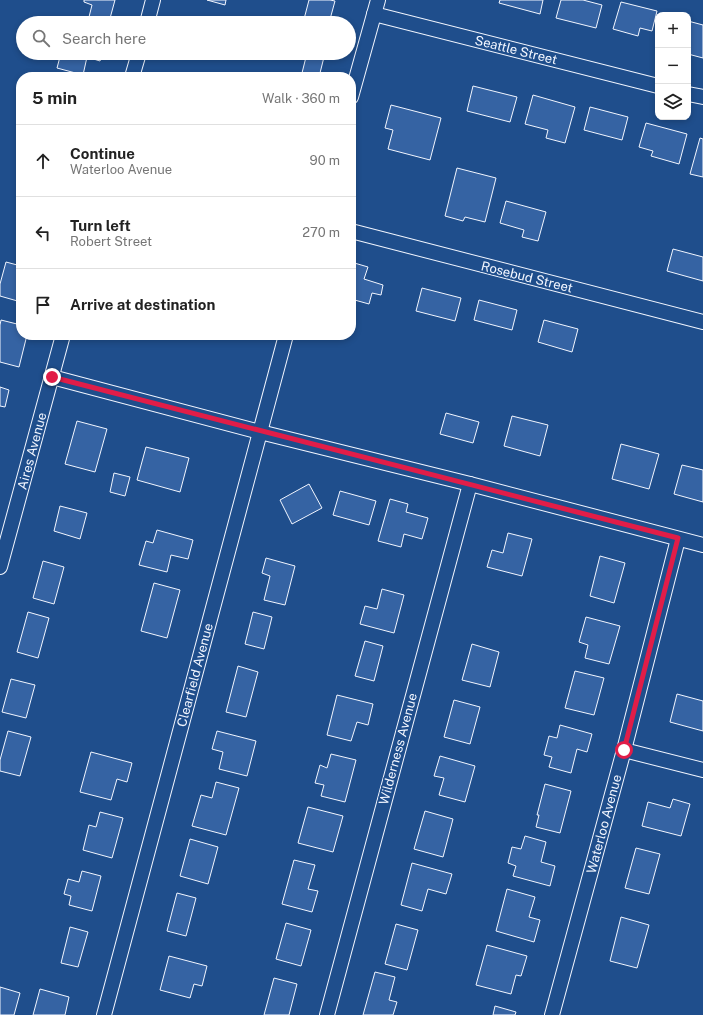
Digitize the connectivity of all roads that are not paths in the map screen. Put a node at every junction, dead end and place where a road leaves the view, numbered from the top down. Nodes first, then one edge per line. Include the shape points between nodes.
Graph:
1 (153, 0) edge
2 (378, 0) edge
3 (374, 14) junction
4 (149, 16) edge
5 (137, 60) edge
6 (133, 72) edge
7 (356, 79) edge
8 (655, 85) edge
9 (691, 95) edge
10 (703, 98) edge
11 (356, 232) edge
12 (703, 322) edge
13 (62, 340) edge
14 (285, 340) edge
15 (52, 377) junction
16 (260, 432) junction
17 (470, 484) junction
18 (678, 538) junction
19 (703, 545) edge
20 (0, 567) edge
21 (624, 750) junction
22 (703, 770) edge
23 (104, 1015) edge
24 (327, 1015) edge
25 (552, 1015) edge

1 - 4 street
2 - 3 street
3 - 7 street
3 - 8 street, Seattle Street
5 - 6 street
9 - 10 street
11 - 12 street, Rosebud Street
13 - 15 street, Aires Avenue
14 - 16 street, Clearfield Avenue
15 - 16 street
15 - 20 street, Aires Avenue
16 - 17 street
16 - 23 street, Clearfield Avenue
17 - 18 street
17 - 24 street, Wilderness Avenue
18 - 19 street
18 - 21 street, Waterloo Avenue
21 - 22 street
21 - 25 street, Waterloo Avenue

